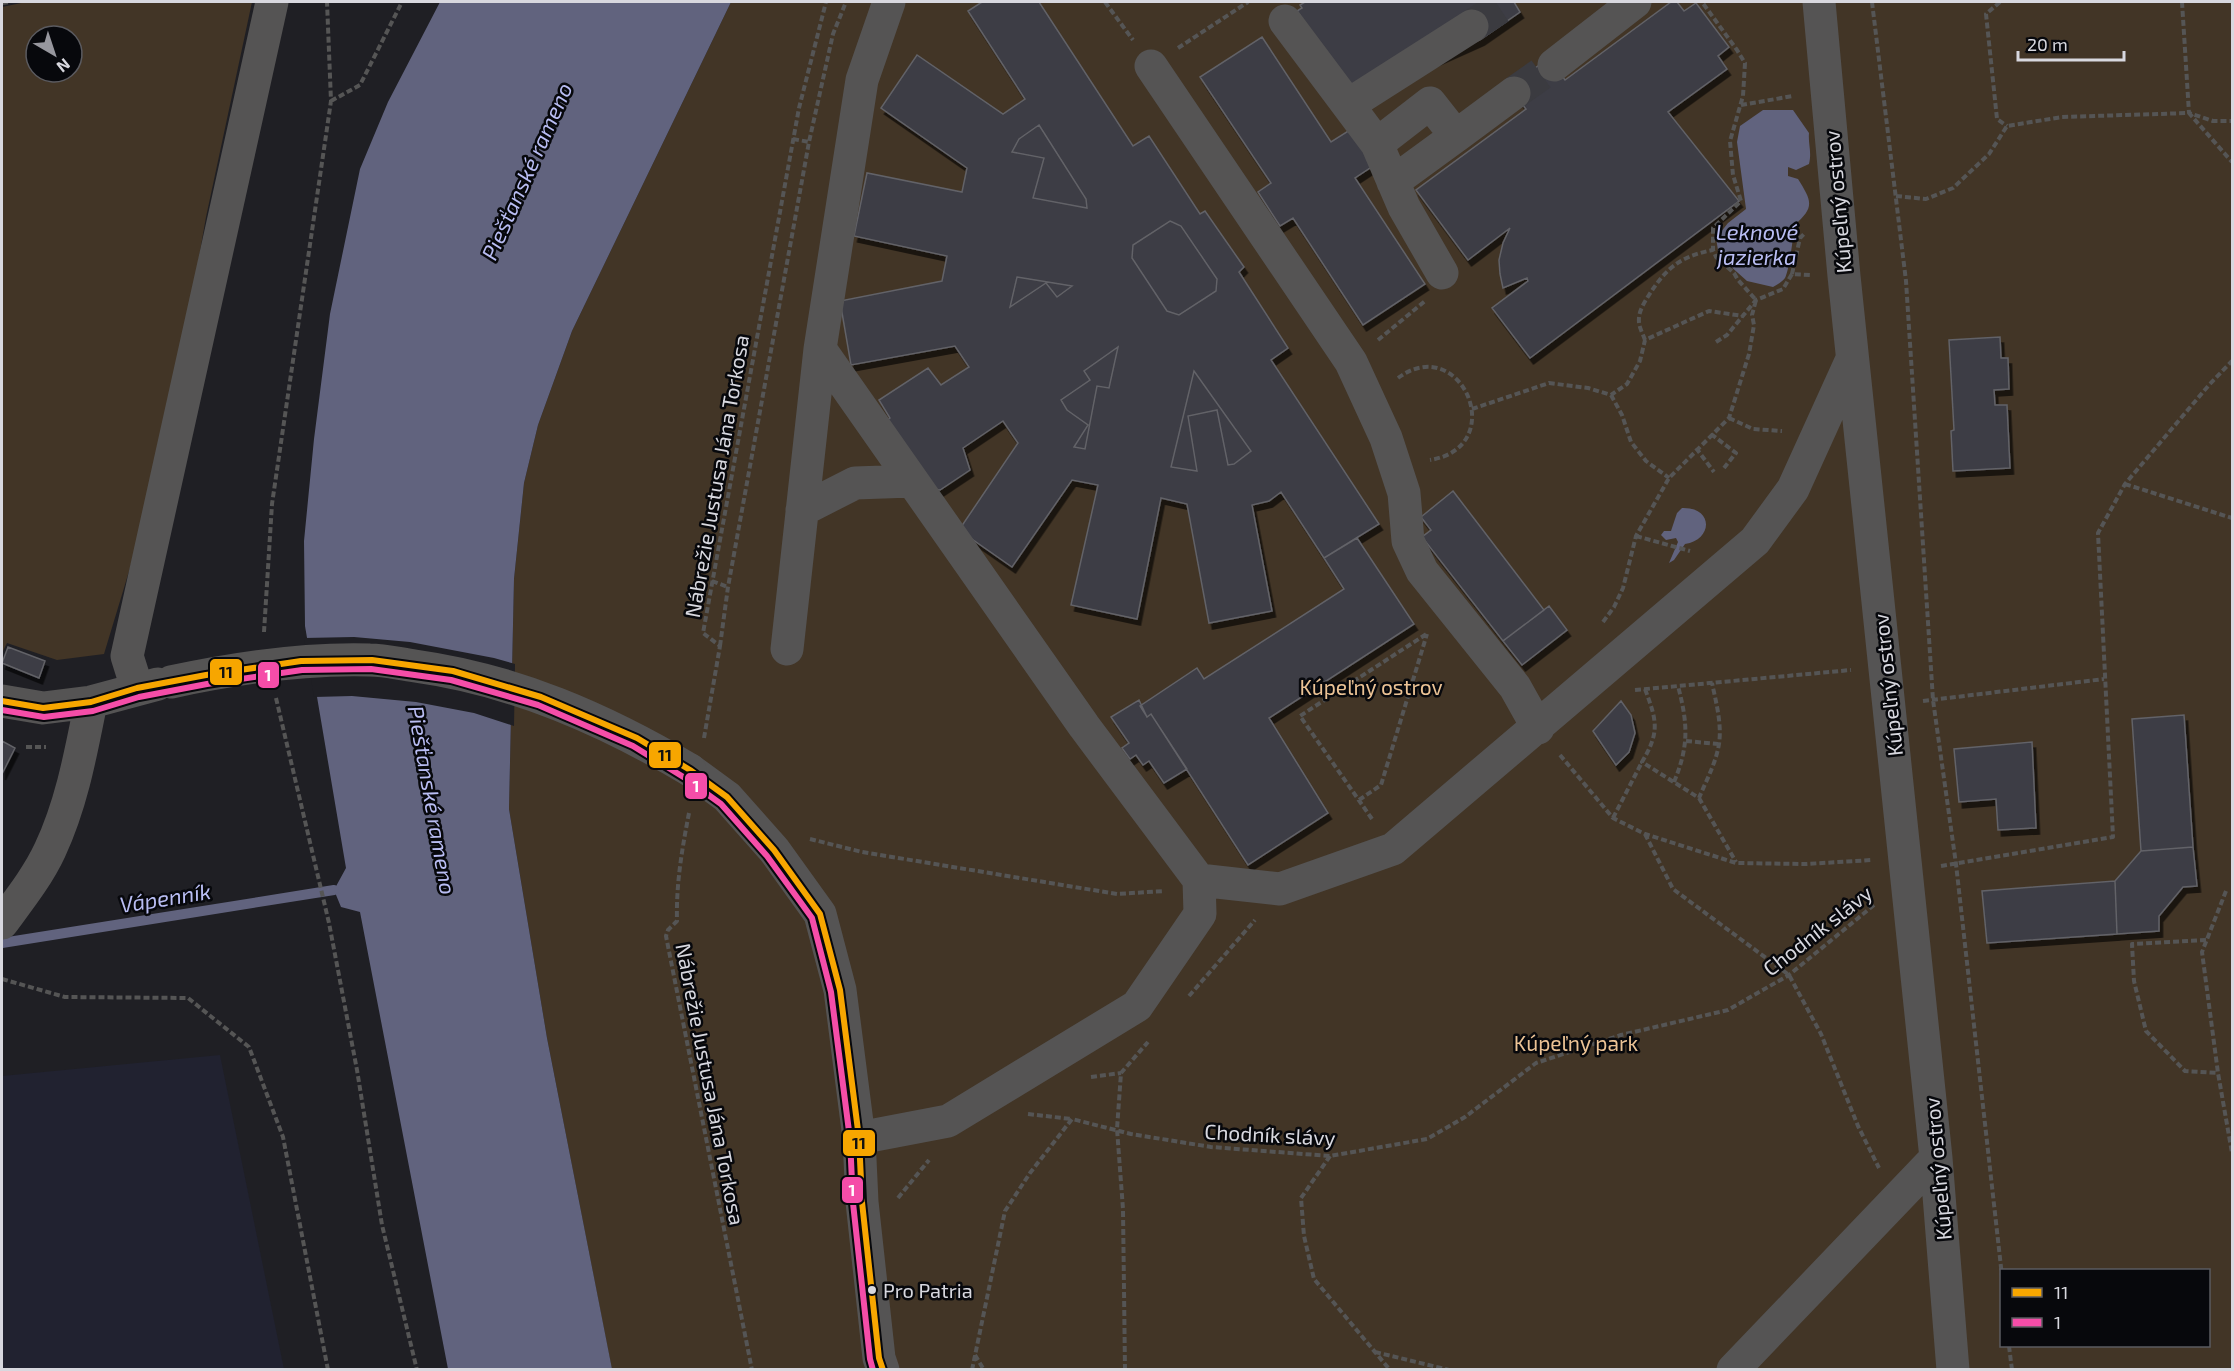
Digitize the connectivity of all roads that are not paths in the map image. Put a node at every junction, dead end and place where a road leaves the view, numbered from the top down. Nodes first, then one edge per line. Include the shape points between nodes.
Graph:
1 (272, 2) edge
2 (889, 2) edge
3 (1819, 2) edge
4 (1628, 5) edge
5 (1285, 21) dead end
6 (1472, 26) tunnel mouth
7 (1554, 65) tunnel mouth
8 (1151, 66) road end
9 (1404, 70) junction
10 (1514, 93) tunnel mouth
11 (1430, 103) junction
12 (1348, 105) junction
13 (1456, 136) junction
14 (1377, 144) junction
15 (1393, 182) junction
16 (1442, 273) road end
17 (820, 350) junction
18 (1852, 359) junction
19 (912, 481) junction
20 (802, 510) junction
21 (787, 649) dead end
22 (137, 688) junction
23 (2, 701) edge
24 (91, 702) junction
25 (1538, 728) junction
26 (1199, 880) junction
27 (2, 923) edge
28 (859, 1138) junction
29 (1936, 1158) junction
30 (884, 1370) edge
31 (1733, 1370) edge
32 (1953, 1370) edge

1 - 22 street via 127,656
2 - 17 street via 862,80
3 - 18 street, Kúpeľný ostrov
4 - 7 street
5 - 12 street
6 - 9 street
8 - 25 street via 1351,362 1384,430 1404,493 1408,541 1422,571 1515,687
9 - 11 street
9 - 12 street
10 - 13 street
11 - 13 street
11 - 14 street
12 - 14 street
13 - 15 street
14 - 15 street
15 - 16 street
17 - 19 street
17 - 20 street
18 - 25 street via 1792,489 1755,541
18 - 29 street, Kúpeľný ostrov
19 - 20 street via 855,483
19 - 26 street via 1084,726
20 - 21 street
22 - 24 street
22 - 28 street, bridge via 301,661 372,660 453,671 586,715 637,738 694,772 735,806 791,872 819,914 840,990
23 - 24 street via 43,708
24 - 27 street via 69,800 50,851
25 - 26 street via 1393,849 1280,889
26 - 28 street via 1200,914 1137,1006 948,1121
28 - 30 street via 862,1202 879,1358
29 - 31 street
29 - 32 street, Kúpeľný ostrov

